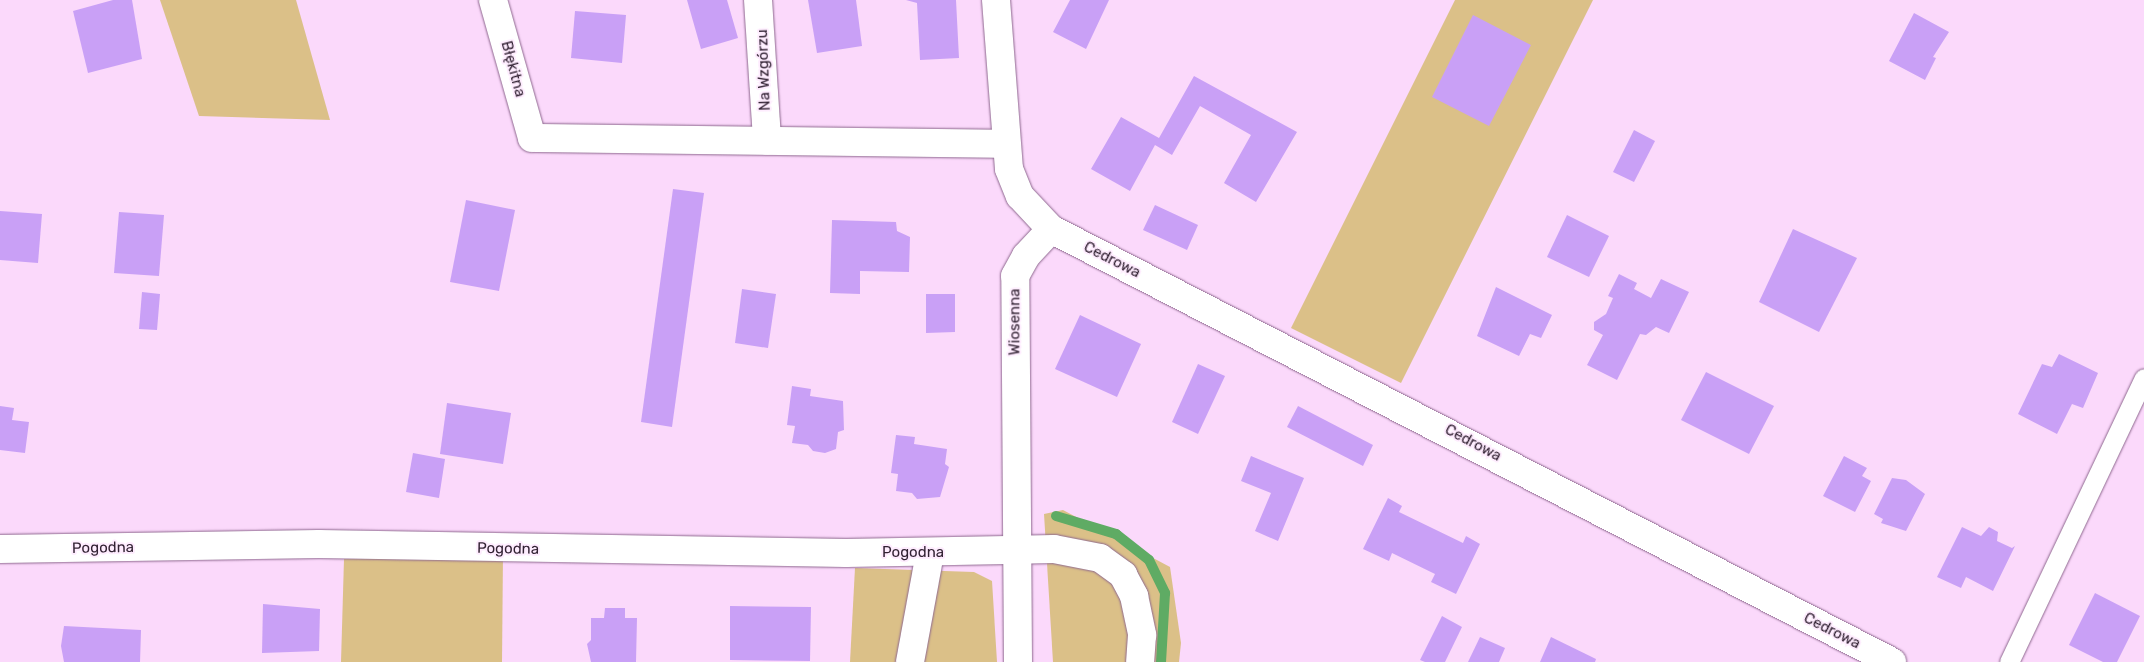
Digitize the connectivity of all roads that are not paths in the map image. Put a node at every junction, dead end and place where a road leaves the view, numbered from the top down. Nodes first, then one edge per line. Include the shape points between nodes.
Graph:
1 (494, 0) edge
2 (758, 0) edge
3 (1001, 3) edge
4 (767, 141) junction
5 (1004, 144) junction
6 (1051, 229) junction
7 (2144, 378) edge
8 (0, 549) edge
9 (1015, 552) junction
10 (930, 553) junction
11 (910, 662) edge
12 (1018, 662) edge
13 (1140, 662) edge
14 (1892, 662) edge
15 (2009, 662) edge

1 - 4 street, Błękitna via 532,138
2 - 4 street, Na Wzgórzu
3 - 5 street
4 - 5 street
5 - 6 street via 1009,170 1020,196
6 - 9 street, Wiosenna via 1026,256 1015,276
6 - 14 street, Cedrowa
7 - 15 lane
8 - 10 street, Pogodna via 320,544
9 - 10 street, Pogodna
9 - 12 street, Wiosenna
9 - 13 street, Pogodna via 1054,549 1100,558 1123,575 1134,596 1142,635
10 - 11 street

